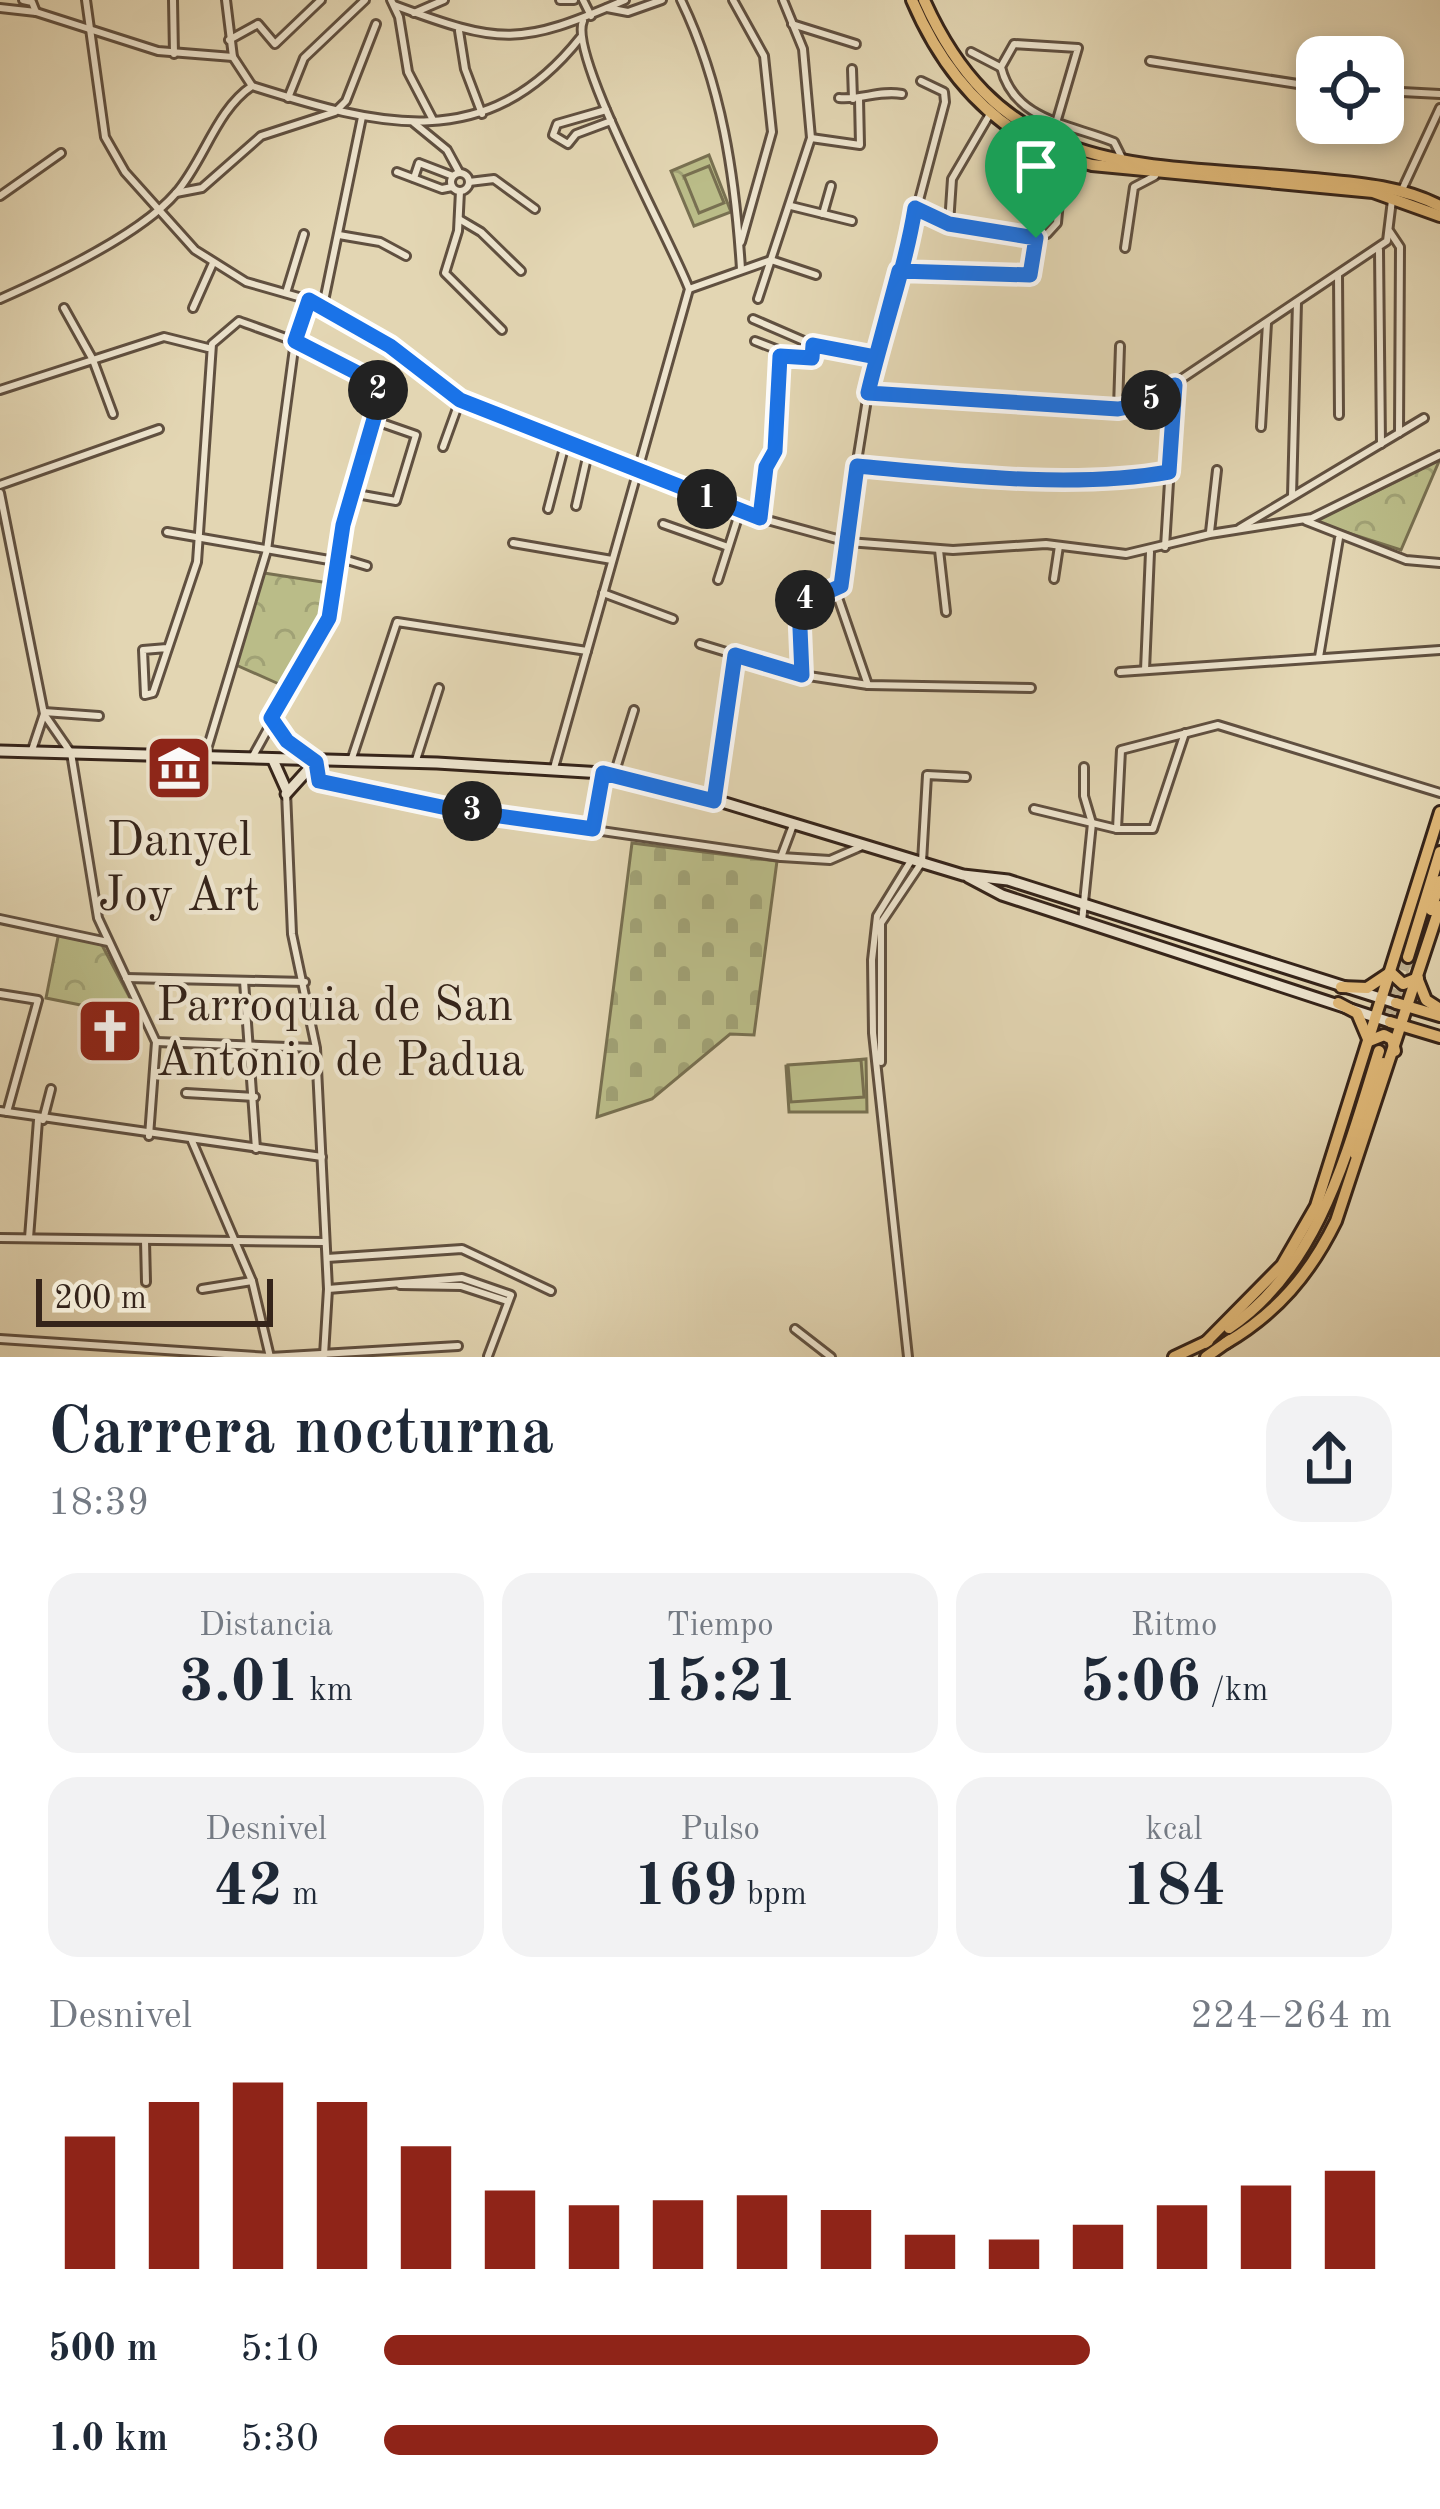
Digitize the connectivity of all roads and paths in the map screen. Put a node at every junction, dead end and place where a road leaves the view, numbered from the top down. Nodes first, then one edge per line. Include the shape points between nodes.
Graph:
1 (22, 0) edge
2 (86, 0) edge
3 (173, 0) edge
4 (226, 0) edge
5 (321, 0) edge
6 (365, 0) edge
7 (444, 0) edge
8 (560, 0) edge
9 (574, 0) edge
10 (584, 0) edge
11 (625, 0) edge
12 (662, 0) edge
13 (681, 0) edge
14 (733, 0) edge
15 (783, 0) edge
16 (912, 0) edge
17 (924, 0) edge
18 (392, 3) edge
19 (0, 8) edge
20 (607, 8) junction
21 (36, 12) junction
22 (414, 13) junction
23 (587, 18) junction
24 (376, 24) dead end
25 (792, 24) junction
26 (459, 31) junction
27 (88, 32) junction
28 (580, 38) junction
29 (229, 40) junction
30 (856, 44) dead end
31 (971, 52) dead end
32 (174, 54) junction
33 (233, 58) junction
34 (1150, 62) dead end
35 (1000, 67) junction
36 (852, 69) dead end
37 (921, 81) dead end
38 (1296, 84) edge
39 (251, 86) junction
40 (1404, 92) edge
41 (902, 94) dead end
42 (1440, 94) edge
43 (288, 98) junction
44 (839, 98) dead end
45 (856, 99) junction
46 (1440, 108) edge
47 (606, 110) junction
48 (334, 112) junction
49 (482, 114) junction
50 (990, 114) junction
51 (362, 117) junction
52 (433, 120) junction
53 (412, 121) junction
54 (611, 121) junction
55 (1056, 123) junction
56 (811, 138) junction
57 (61, 153) dead end
58 (1063, 158) junction
59 (1121, 160) junction
60 (397, 172) dead end
61 (1167, 172) junction
62 (456, 174) junction
63 (414, 178) junction
64 (470, 182) junction
65 (831, 186) dead end
66 (456, 189) junction
67 (176, 194) junction
68 (1397, 194) junction
69 (0, 196) edge
70 (790, 206) junction
71 (1440, 206) edge
72 (160, 207) junction
73 (915, 208) junction
74 (536, 209) dead end
75 (823, 214) junction
76 (1440, 216) edge
77 (459, 219) junction
78 (852, 221) dead end
79 (949, 224) junction
80 (1390, 232) junction
81 (304, 234) dead end
82 (340, 235) junction
83 (1036, 238) junction
84 (739, 248) junction
85 (1125, 248) dead end
86 (1378, 248) junction
87 (406, 256) dead end
88 (771, 260) junction
89 (213, 263) junction
90 (741, 269) junction
91 (521, 271) dead end
92 (899, 271) junction
93 (1338, 272) junction
94 (816, 275) dead end
95 (689, 289) junction
96 (286, 293) junction
97 (0, 298) edge
98 (758, 299) dead end
99 (309, 300) junction
100 (1297, 301) junction
101 (323, 306) junction
102 (64, 308) dead end
103 (194, 308) dead end
104 (753, 319) dead end
105 (1267, 322) junction
106 (502, 330) dead end
107 (295, 341) junction
108 (755, 341) dead end
109 (813, 345) junction
110 (1120, 346) dead end
111 (209, 349) junction
112 (781, 354) junction
113 (876, 357) junction
114 (93, 360) junction
115 (1175, 385) junction
116 (0, 390) edge
117 (868, 393) junction
118 (460, 400) junction
119 (1118, 409) junction
120 (113, 414) dead end
121 (1339, 415) dead end
122 (1424, 418) dead end
123 (373, 420) junction
124 (1261, 427) dead end
125 (159, 429) dead end
126 (1399, 433) junction
127 (565, 443) junction
128 (1381, 444) junction
129 (443, 447) dead end
130 (588, 453) junction
131 (1440, 455) edge
132 (857, 466) junction
133 (1217, 470) dead end
134 (1169, 472) junction
135 (637, 473) junction
136 (0, 489) edge
137 (351, 493) junction
138 (1292, 496) junction
139 (576, 506) dead end
140 (548, 509) dead end
141 (740, 511) junction
142 (760, 518) junction
143 (1303, 520) junction
144 (663, 524) dead end
145 (1237, 530) junction
146 (167, 532) dead end
147 (1210, 534) junction
148 (200, 537) junction
149 (1339, 538) junction
150 (848, 542) junction
151 (513, 544) dead end
152 (1059, 546) junction
153 (728, 547) junction
154 (1165, 547) junction
155 (939, 549) junction
156 (267, 550) junction
157 (1150, 552) junction
158 (336, 559) junction
159 (612, 560) junction
160 (1440, 562) edge
161 (367, 566) dead end
162 (1054, 579) dead end
163 (718, 580) dead end
164 (836, 592) junction
165 (603, 593) junction
166 (946, 612) dead end
167 (673, 619) dead end
168 (700, 644) dead end
169 (167, 648) junction
170 (1440, 650) edge
171 (587, 652) junction
172 (735, 655) junction
173 (1319, 657) junction
174 (1144, 670) junction
175 (1120, 672) dead end
176 (802, 675) junction
177 (868, 685) junction
178 (439, 688) dead end
179 (1031, 688) dead end
180 (634, 710) dead end
181 (44, 713) junction
182 (100, 716) dead end
183 (271, 718) junction
184 (1185, 733) junction
185 (0, 751) edge
186 (32, 753) junction
187 (71, 753) junction
188 (204, 758) junction
189 (251, 759) junction
190 (279, 761) junction
191 (314, 762) junction
192 (350, 763) junction
193 (416, 763) junction
194 (1084, 767) dead end
195 (554, 768) junction
196 (608, 774) junction
197 (966, 777) dead end
198 (286, 792) junction
199 (1440, 793) edge
200 (714, 801) junction
201 (1034, 809) dead end
202 (1440, 812) edge
203 (1092, 823) junction
204 (793, 825) junction
205 (593, 829) junction
206 (1117, 829) junction
207 (864, 845) junction
208 (1440, 851) edge
209 (781, 857) junction
210 (917, 861) junction
211 (964, 874) junction
212 (1440, 881) edge
213 (1084, 906) junction
214 (1440, 906) edge
215 (0, 919) edge
216 (1082, 922) junction
217 (1154, 926) junction
218 (110, 943) junction
219 (1149, 944) junction
220 (1390, 972) junction
221 (126, 978) junction
222 (1418, 978) junction
223 (244, 981) junction
224 (305, 982) junction
225 (1342, 987) junction
226 (0, 994) edge
227 (1380, 998) junction
228 (1337, 1003) junction
229 (1402, 1005) junction
230 (1440, 1012) edge
231 (1374, 1016) junction
232 (1397, 1024) junction
233 (1440, 1038) edge
234 (1369, 1041) junction
235 (156, 1042) junction
236 (251, 1047) junction
237 (316, 1048) junction
238 (1386, 1052) junction
239 (51, 1089) dead end
240 (186, 1093) dead end
241 (255, 1097) junction
242 (3, 1112) edge
243 (40, 1120) junction
244 (148, 1136) junction
245 (192, 1141) junction
246 (256, 1149) junction
247 (322, 1157) junction
248 (0, 1238) edge
249 (29, 1238) junction
250 (145, 1240) junction
251 (234, 1242) junction
252 (325, 1242) junction
253 (327, 1258) junction
254 (252, 1281) junction
255 (146, 1282) dead end
256 (202, 1289) dead end
257 (328, 1289) junction
258 (551, 1291) dead end
259 (795, 1329) dead end
260 (0, 1339) edge
261 (812, 1342) junction
262 (79, 1345) junction
263 (458, 1346) dead end
264 (1206, 1350) edge
265 (399, 1353) edge
266 (324, 1355) edge
267 (488, 1355) edge
268 (80, 1357) edge
269 (270, 1357) edge
270 (815, 1357) edge
271 (831, 1357) edge
272 (908, 1357) edge
273 (1174, 1357) edge

1 - 21 street
2 - 27 street
3 - 32 street
4 - 29 street
5 - 29 street via 275,44 258,24
6 - 43 street via 304,58
7 - 22 street
8 - 9 street
10 - 23 street
11 - 20 street
12 - 20 street via 628,12
13 - 84 street via 705,48 729,151
14 - 84 street via 764,56 772,132
15 - 25 street
16 - 50 main road via 959,86
17 - 59 main road via 960,68 996,106 1068,148
18 - 22 street
18 - 52 street via 407,72
19 - 21 street
20 - 23 street
21 - 27 street
22 - 26 street
23 - 26 street via 516,38
23 - 28 street
24 - 48 street
25 - 30 street
25 - 56 street via 803,49
26 - 49 street
27 - 32 street
27 - 72 street via 105,137
28 - 47 street
28 - 49 street via 520,99
29 - 33 street
31 - 35 street
32 - 33 street
33 - 39 street
34 - 38 street
35 - 55 street via 1005,85
35 - 55 street via 1022,42 1078,48
36 - 45 street
37 - 73 street via 944,92
39 - 43 street
39 - 67 street
40 - 42 street
41 - 45 street
43 - 48 street
44 - 45 street
45 - 56 street via 860,145
46 - 68 street
47 - 54 street
47 - 54 street via 557,124 553,135 568,144
48 - 51 street
48 - 67 street via 261,136 202,188
49 - 52 street
50 - 58 main road
50 - 79 street via 952,179
51 - 53 street
51 - 82 street
52 - 53 street
53 - 62 street via 447,150
54 - 95 street
55 - 59 street via 1114,142
56 - 70 street
57 - 69 street
58 - 61 main road
58 - 83 street via 1057,223
59 - 68 main road
60 - 63 street
61 - 68 main road
61 - 85 street via 1134,187
62 - 63 street via 418,163
62 - 64 street
62 - 66 street
63 - 66 street
64 - 66 street
64 - 74 street via 494,179
65 - 75 street
66 - 77 street
67 - 72 street
68 - 71 main road
68 - 76 main road
68 - 80 street
70 - 75 street
70 - 88 street
72 - 89 street
72 - 97 street via 81,260
73 - 79 street
73 - 92 street
75 - 78 street
77 - 91 street
77 - 106 street via 446,273
79 - 83 street
80 - 86 street
80 - 126 street via 1400,247
81 - 96 street
82 - 87 street
82 - 101 street
83 - 92 street via 1030,275
84 - 90 street
86 - 93 street
86 - 128 street
88 - 90 street
88 - 94 street
88 - 98 street
89 - 96 street
89 - 103 street
90 - 95 street
92 - 113 street
93 - 100 street
93 - 121 street
95 - 135 street
96 - 99 street
99 - 101 street
99 - 107 street
100 - 105 street
100 - 138 street
101 - 118 street
102 - 114 street
104 - 109 street
105 - 115 street
105 - 124 street
107 - 111 street via 238,321
107 - 123 street via 371,380 379,392
107 - 156 street
108 - 112 street
109 - 112 street via 812,358
109 - 113 street
110 - 119 street
111 - 114 street via 164,337
111 - 148 street
112 - 142 street via 775,451
113 - 117 street
114 - 116 street
114 - 120 street
115 - 119 street
115 - 134 street
117 - 119 street
117 - 132 street
118 - 127 street
118 - 129 street
122 - 126 street
123 - 137 street
123 - 137 street via 416,435 396,501
125 - 136 street
126 - 128 street
127 - 130 street
127 - 140 street
128 - 138 street
130 - 135 street
130 - 139 street
131 - 143 street
132 - 134 street via 994,475
132 - 150 street
133 - 147 street
134 - 154 street
135 - 141 street
135 - 159 street
136 - 181 street
137 - 158 street
138 - 145 street
141 - 142 street
141 - 153 street
142 - 150 street
143 - 145 street
143 - 149 street
144 - 153 street
145 - 147 street
146 - 148 street
147 - 154 street
148 - 156 street
148 - 169 street
149 - 160 street
149 - 173 street
150 - 155 street
150 - 164 street
151 - 159 street
152 - 155 street
152 - 157 street
152 - 162 street
153 - 163 street
154 - 157 street
155 - 166 street
156 - 158 street
156 - 188 street
157 - 174 street
158 - 161 street
158 - 183 street via 329,618
159 - 165 street
164 - 176 street via 799,605
164 - 177 street
165 - 167 street
165 - 171 street
168 - 172 street
169 - 169 street via 153,692 145,695 143,650
170 - 173 street
171 - 192 street via 397,622
171 - 195 street
172 - 176 street
172 - 200 street
173 - 174 street
174 - 175 street
176 - 177 street
177 - 179 street
178 - 193 street
180 - 196 street
181 - 182 street
181 - 186 street
181 - 187 street
183 - 189 street
183 - 191 main road
184 - 199 street via 1218,725
184 - 206 street via 1153,829
184 - 206 street via 1121,750
185 - 186 main road
186 - 187 main road
187 - 188 main road
187 - 218 street via 98,918
188 - 189 main road
189 - 190 main road
190 - 191 main road
190 - 198 main road
191 - 192 main road
191 - 198 main road
191 - 205 street via 319,781
192 - 193 main road
193 - 195 main road
194 - 203 street
195 - 196 main road
196 - 200 main road
196 - 205 street
197 - 210 street via 927,775
198 - 224 street via 292,934
200 - 204 main road
201 - 203 street
202 - 220 main road
203 - 206 street
203 - 213 street
204 - 207 main road
204 - 209 street
205 - 209 street
207 - 209 street via 830,860
207 - 210 main road
208 - 212 main road via 1412,958
210 - 211 main road
210 - 272 street via 881,923 880,1071
211 - 213 main road
211 - 216 main road
213 - 216 street
213 - 217 main road
214 - 222 main road
215 - 218 street
216 - 219 main road
217 - 219 main road
217 - 225 main road
218 - 221 street
219 - 228 main road
220 - 222 main road via 1403,984
220 - 225 main road via 1367,988
220 - 227 main road
221 - 223 street
221 - 235 street
222 - 229 main road
222 - 230 main road
223 - 224 street
223 - 236 street
224 - 237 street
225 - 227 main road
226 - 242 street via 38,1000
227 - 229 main road
227 - 231 main road
228 - 231 main road
228 - 234 main road via 1357,1013
229 - 230 main road
229 - 232 main road
231 - 232 main road
231 - 234 main road
232 - 233 main road
232 - 238 main road
233 - 238 main road
234 - 238 main road via 1392,1039
234 - 264 main road via 1334,1159 1299,1239
235 - 236 street
235 - 244 street
236 - 237 street
236 - 241 street
237 - 247 street
238 - 264 main road via 1318,1222 1277,1283
238 - 264 main road via 1321,1239 1282,1293 1226,1343
239 - 243 street
240 - 241 street
241 - 246 street
242 - 243 street
243 - 244 street
243 - 249 street
244 - 245 street
245 - 246 street
245 - 251 street
246 - 247 street
247 - 252 street
248 - 249 street
249 - 250 street
250 - 251 street
250 - 255 street
251 - 252 street
251 - 254 street
252 - 253 street
253 - 257 street
253 - 258 street via 462,1250
254 - 256 street
254 - 269 street
257 - 266 street
257 - 267 street via 462,1282 511,1295
259 - 261 street
260 - 262 street
261 - 270 street
261 - 271 street
262 - 268 street
262 - 269 street
263 - 265 street
264 - 273 main road
265 - 266 street
266 - 269 street

